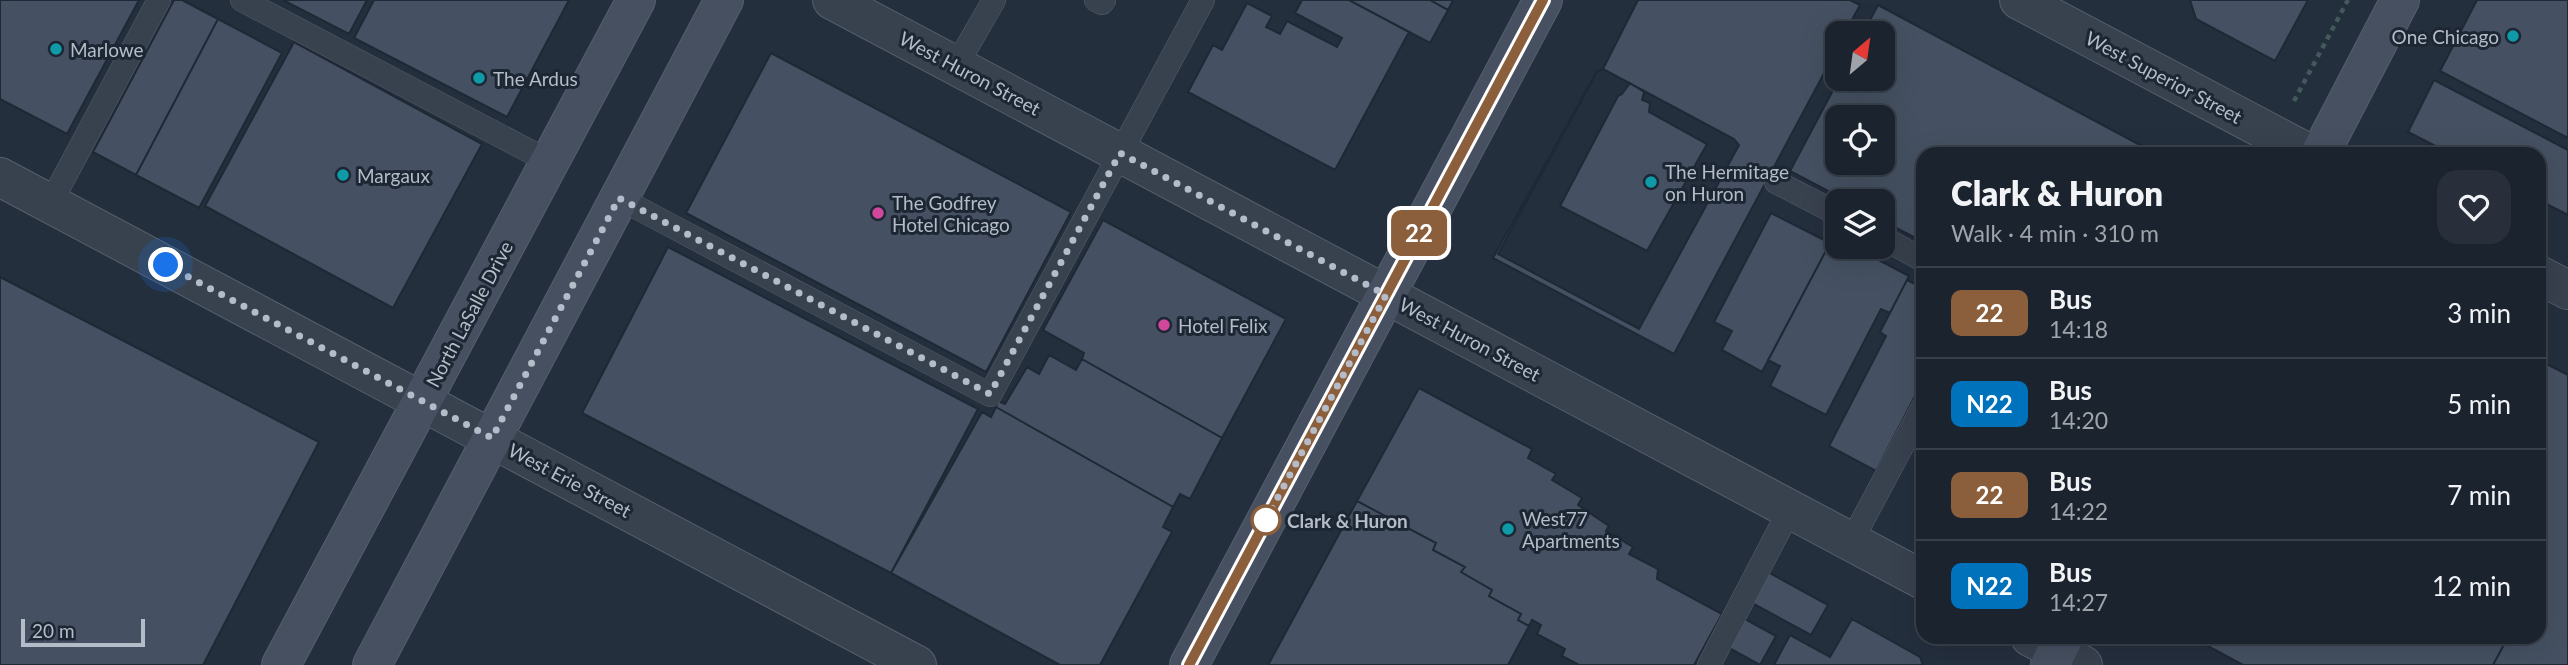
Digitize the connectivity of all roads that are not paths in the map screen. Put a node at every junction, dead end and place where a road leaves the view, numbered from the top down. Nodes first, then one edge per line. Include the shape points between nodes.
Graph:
1 (159, 0) edge
2 (242, 0) edge
3 (636, 0) edge
4 (724, 0) edge
5 (832, 0) edge
6 (994, 0) edge
7 (1096, 0) edge
8 (1104, 0) edge
9 (1203, 0) edge
10 (1543, 0) edge
11 (2019, 0) edge
12 (2400, 0) edge
13 (956, 66) junction
14 (2296, 147) edge
15 (2324, 147) edge
16 (1120, 153) junction
17 (550, 162) junction
18 (0, 177) edge
19 (1776, 182) dead end
20 (619, 198) junction
21 (50, 204) junction
22 (1825, 208) edge
23 (1895, 245) edge
24 (1916, 256) edge
25 (2546, 279) edge
26 (2568, 290) edge
27 (1386, 295) junction
28 (422, 402) junction
29 (1916, 420) edge
30 (492, 438) junction
31 (1790, 509) junction
32 (1851, 541) junction
33 (1916, 576) edge
34 (281, 665) edge
35 (372, 665) edge
36 (917, 665) edge
37 (1189, 665) edge
38 (1709, 665) edge

1 - 21 lane
2 - 17 lane
3 - 17 main road, North LaSalle Drive
4 - 20 main road
5 - 13 street, West Huron Street
6 - 13 lane
7 - 8 lane
9 - 16 lane
10 - 27 main road
11 - 14 street, West Superior Street
12 - 15 main road
13 - 16 street, West Huron Street
16 - 20 lane via 990,394
16 - 27 street, West Huron Street
17 - 28 main road, North LaSalle Drive
18 - 21 street, West Erie Street
19 - 22 lane
20 - 30 main road
21 - 28 street, West Erie Street
23 - 24 lane
25 - 26 street
27 - 31 street, West Huron Street
27 - 37 main road
28 - 30 street, West Erie Street
28 - 34 main road, North LaSalle Drive
29 - 32 lane
30 - 35 main road
30 - 36 street, West Erie Street
31 - 32 street, West Huron Street
31 - 38 lane
32 - 33 street, West Huron Street

